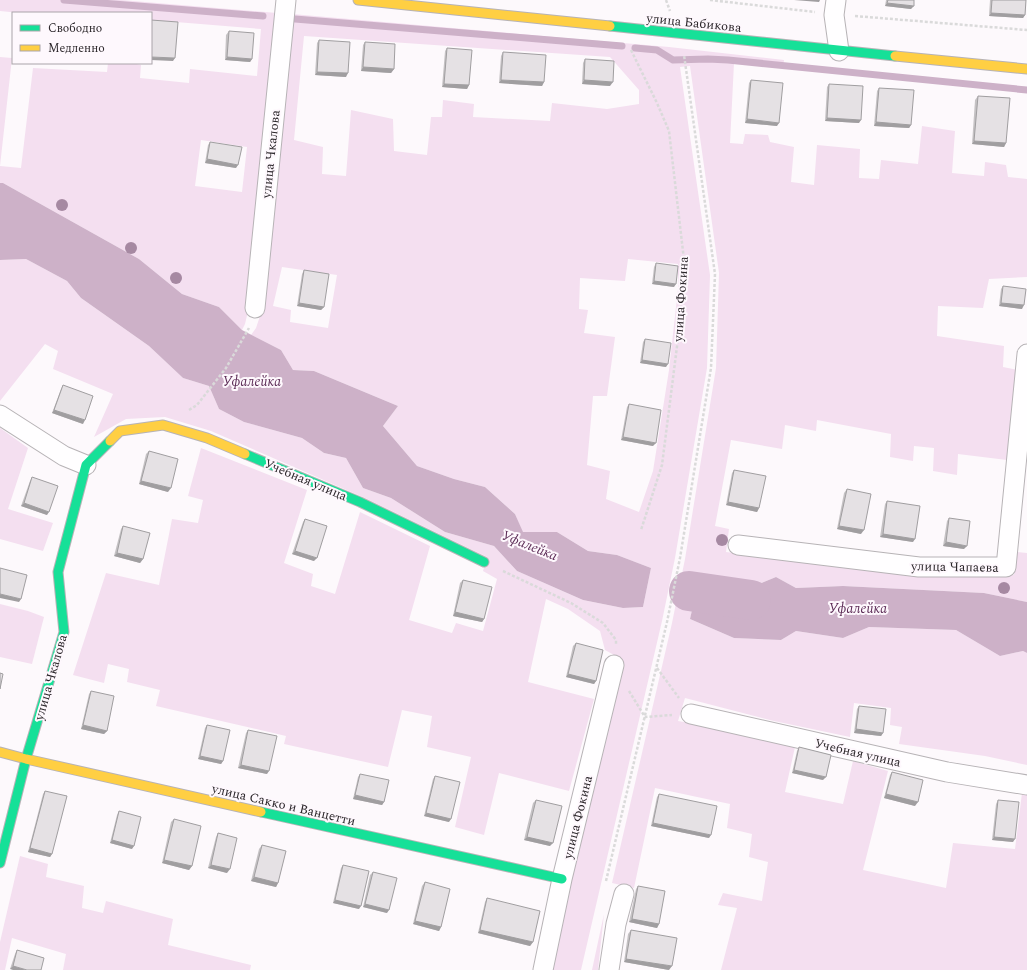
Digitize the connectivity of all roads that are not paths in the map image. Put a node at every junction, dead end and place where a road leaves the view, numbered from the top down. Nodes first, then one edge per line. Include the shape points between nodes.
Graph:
1 (286, 0) edge
2 (358, 0) edge
3 (835, 7) edge
4 (839, 51) junction
5 (1027, 69) edge
6 (253, 317) road end
7 (1027, 354) edge
8 (0, 415) edge
9 (86, 465) junction
10 (738, 545) dead end
11 (484, 562) dead end
12 (614, 665) dead end
13 (691, 714) dead end
14 (0, 752) edge
15 (26, 759) junction
16 (1027, 785) edge
17 (0, 863) edge
18 (562, 879) junction
19 (624, 894) dead end
20 (543, 970) edge
21 (609, 970) edge

1 - 6 street, улица Чкалова
2 - 4 street, улица Бабикова
3 - 4 street
4 - 5 street, улица Бабикова
7 - 10 street, улица Чапаева via 1006,567 919,568
8 - 9 street via 64,456
9 - 11 street, Учебная улица via 120,431 163,425 208,438 360,502
9 - 15 street, улица Чкалова via 58,572 64,632
12 - 18 street, улица Фокина
13 - 16 street, Учебная улица via 947,772
14 - 15 street, улица Сакко и Ванцетти
15 - 17 street, улица Чкалова
15 - 18 street, улица Сакко и Ванцетти
18 - 20 street, улица Фокина
19 - 21 street via 616,924

